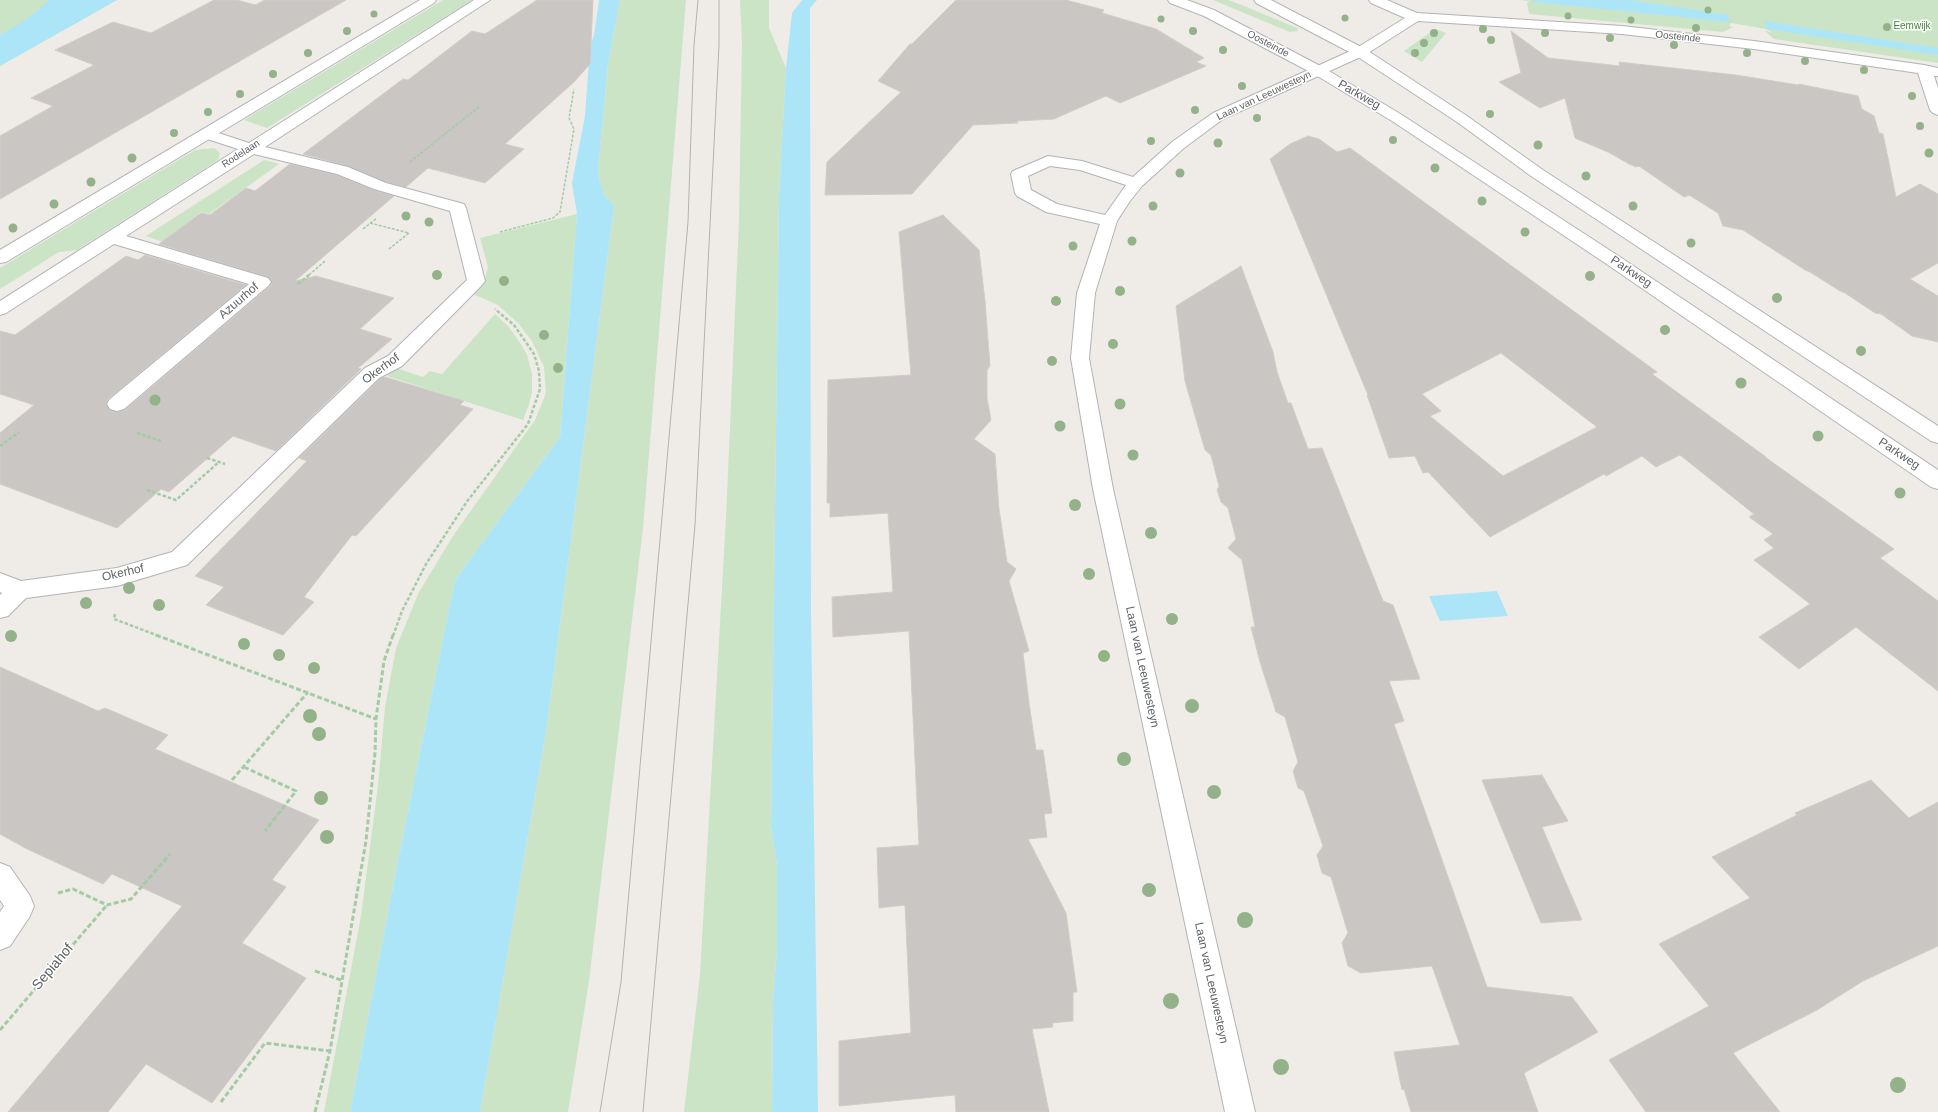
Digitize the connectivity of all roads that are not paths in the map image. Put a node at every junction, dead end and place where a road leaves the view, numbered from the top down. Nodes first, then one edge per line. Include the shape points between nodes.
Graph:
1 (429, 0) edge
2 (483, 0) edge
3 (1175, 0) edge
4 (1261, 0) edge
5 (1376, 0) edge
6 (1415, 17) junction
7 (1360, 52) junction
8 (1318, 71) junction
9 (1931, 71) edge
10 (1938, 110) edge
11 (206, 134) junction
12 (250, 148) junction
13 (1136, 183) junction
14 (1109, 221) junction
15 (113, 238) junction
16 (0, 258) edge
17 (0, 309) edge
18 (117, 404) dead end
19 (1938, 436) edge
20 (1938, 481) edge
21 (0, 582) edge
22 (20, 590) junction
23 (0, 609) edge
24 (0, 876) edge
25 (0, 936) edge
26 (1240, 1112) edge

1 - 11 street
2 - 12 street, Rodelaan
3 - 8 street, Oosteinde via 1210,13
4 - 7 street
5 - 6 street, Oosteinde
6 - 7 street
6 - 9 street, Oosteinde via 1622,30 1762,46
7 - 8 street
7 - 19 street via 1537,172
8 - 13 street, Laan van Leeuwesteyn via 1218,116 1178,145
8 - 20 street, Parkweg via 1397,118 1614,261
9 - 10 street
11 - 12 street, Okerhof
11 - 16 street
12 - 15 street, Rodelaan
12 - 22 street, Okerhof via 342,170 380,186 458,208 476,281 395,361 372,373 179,559 117,577
13 - 14 street, Laan van Leeuwesteyn
13 - 14 street via 1082,166 1048,161 1019,174 1023,193 1052,208
14 - 26 street, Laan van Leeuwesteyn via 1086,293 1080,358 1103,489
15 - 17 street, Rodelaan
15 - 18 street, Azuurhof via 262,282
21 - 22 street
22 - 23 street
24 - 25 street via 20,906

